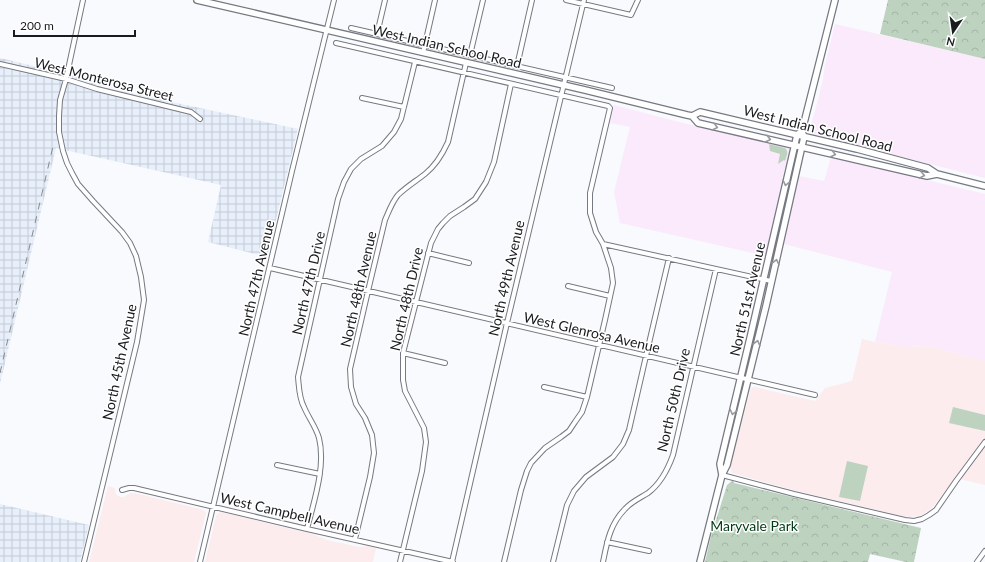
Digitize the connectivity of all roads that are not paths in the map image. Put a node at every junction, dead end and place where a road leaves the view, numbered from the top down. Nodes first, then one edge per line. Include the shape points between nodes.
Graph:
1 (83, 0) edge
2 (201, 0) edge
3 (334, 0) edge
4 (385, 0) edge
5 (435, 0) edge
6 (483, 0) edge
7 (532, 0) edge
8 (566, 0) edge
9 (638, 0) edge
10 (834, 0) edge
11 (583, 2) edge
12 (351, 28) dead end
13 (327, 30) junction
14 (377, 34) junction
15 (336, 44) dead end
16 (425, 45) junction
17 (423, 53) junction
18 (470, 55) junction
19 (415, 62) junction
20 (466, 63) junction
21 (0, 64) edge
22 (517, 66) junction
23 (463, 73) junction
24 (565, 77) junction
25 (66, 79) junction
26 (511, 84) junction
27 (564, 85) junction
28 (612, 88) dead end
29 (561, 96) junction
30 (362, 98) dead end
31 (404, 107) junction
32 (692, 116) junction
33 (200, 119) dead end
34 (803, 134) junction
35 (797, 135) junction
36 (795, 145) junction
37 (802, 147) junction
38 (937, 174) junction
39 (985, 186) edge
40 (603, 244) junction
41 (428, 253) junction
42 (669, 258) junction
43 (469, 263) dead end
44 (270, 268) junction
45 (716, 269) junction
46 (320, 280) junction
47 (764, 280) junction
48 (772, 281) junction
49 (568, 286) dead end
50 (368, 291) junction
51 (610, 296) junction
52 (416, 302) junction
53 (507, 324) junction
54 (599, 345) junction
55 (403, 353) junction
56 (646, 356) junction
57 (445, 363) dead end
58 (692, 367) junction
59 (741, 378) junction
60 (748, 380) junction
61 (544, 387) dead end
62 (815, 395) dead end
63 (587, 397) junction
64 (985, 442) edge
65 (277, 465) dead end
66 (320, 474) junction
67 (722, 475) junction
68 (122, 490) dead end
69 (213, 507) junction
70 (307, 529) junction
71 (356, 539) junction
72 (607, 542) junction
73 (402, 550) junction
74 (649, 551) dead end
75 (985, 551) edge
76 (84, 562) edge
77 (200, 562) edge
78 (400, 562) edge
79 (452, 562) edge
80 (504, 562) edge
81 (553, 562) edge
82 (603, 562) edge
83 (700, 562) edge
84 (977, 562) edge

1 - 25 street, North 45th Avenue
2 - 13 main road, West Indian School Road
3 - 13 street, North 47th Avenue
4 - 14 street
5 - 16 street
6 - 18 street
7 - 22 street
8 - 11 street
9 - 11 street via 631,15
10 - 34 main road, North 51st Avenue
11 - 24 street, North 49th Avenue
12 - 14 street, West Indian School Road
13 - 17 main road, West Indian School Road
13 - 44 street, North 47th Avenue
14 - 16 street, West Indian School Road
15 - 19 street, West Indian School Road
16 - 17 street
16 - 18 street, West Indian School Road
17 - 20 main road, West Indian School Road
18 - 22 street, West Indian School Road
19 - 23 street, West Indian School Road
19 - 31 street, North 47th Drive
20 - 23 street, North 48th Avenue
20 - 27 main road, West Indian School Road
21 - 25 street, West Monterosa Street
22 - 24 street, West Indian School Road
23 - 26 street, West Indian School Road
23 - 50 street, North 48th Avenue via 443,154 426,173 398,195 390,206
24 - 27 street, North 49th Avenue
24 - 28 street, West Indian School Road
25 - 33 street, West Monterosa Street via 190,112
25 - 76 street, North 45th Avenue via 60,100 59,132 67,163 86,193 130,243 136,256 144,300 137,342
26 - 29 street, West Indian School Road
26 - 41 street, North 48th Drive via 494,162 486,182 475,199 450,216 438,229
27 - 29 street, North 49th Avenue
27 - 32 main road, West Indian School Road
29 - 40 street, West Indian School Road via 610,108 590,194 590,213
29 - 53 street, North 49th Avenue
30 - 31 street
31 - 46 street, North 47th Drive via 402,119 394,132 382,146 360,159 344,182
32 - 35 main road, West Indian School Road via 700,112
32 -> 36 main road, West Indian School Road via 698,123
34 - 35 main road, West Indian School Road
34 - 37 main road, North 51st Avenue
34 - 38 main road, West Indian School Road via 928,168
35 - 36 main road, North 51st Avenue
36 - 37 main road, West Indian School Road
36 -> 47 main road, North 51st Avenue
37 -> 38 main road, West Indian School Road via 927,176
48 -> 37 main road, North 51st Avenue
38 - 39 main road, West Indian School Road
40 - 42 street
40 - 51 street via 611,268 613,283
41 - 43 street
41 - 52 street, North 48th Drive
42 - 45 street
42 - 56 street
44 - 46 street, West Glenrosa Avenue
44 - 69 street, North 47th Avenue
45 - 47 street
45 - 58 street, North 50th Drive
46 - 50 street, West Glenrosa Avenue
46 - 66 street, North 47th Drive via 298,377 303,406 319,437
47 - 48 street
47 - 59 main road, North 51st Avenue
60 -> 48 main road, North 51st Avenue
49 - 51 street
50 - 52 street, West Glenrosa Avenue
50 - 71 street, North 48th Avenue via 350,369 351,387 356,404 372,435 374,453
51 - 54 street
52 - 53 street, West Glenrosa Avenue
52 - 55 street, North 48th Drive
53 - 54 street, West Glenrosa Avenue
53 - 79 street, North 49th Avenue
54 - 56 street, West Glenrosa Avenue
54 - 63 street
55 - 57 street
55 - 73 street, North 48th Drive via 405,391 424,428 426,442 422,471
56 - 58 street, West Glenrosa Avenue
56 - 81 street via 629,430 623,444 613,457 574,491 567,505
58 - 59 street, West Glenrosa Avenue
58 - 72 street, North 50th Drive via 670,463 655,487 630,504 618,517
59 - 60 street, West Glenrosa Avenue
59 -> 67 main road, North 51st Avenue via 720,464
60 - 62 street, West Glenrosa Avenue
60 - 67 main road, North 51st Avenue via 727,465
61 - 63 street
63 - 80 street via 582,412 569,431 544,448 527,471
64 - 67 street via 936,510 914,521
65 - 66 street
66 - 70 street, North 47th Drive
67 - 83 main road, North 51st Avenue
68 - 69 street, West Campbell Avenue via 134,488
69 - 70 street, West Campbell Avenue
69 - 77 street, North 47th Avenue
70 - 71 street, West Campbell Avenue
71 - 73 street, West Campbell Avenue
72 - 74 street
72 - 82 street, North 50th Drive
73 - 78 street, North 48th Drive
73 - 79 street, West Campbell Avenue
75 - 84 street

